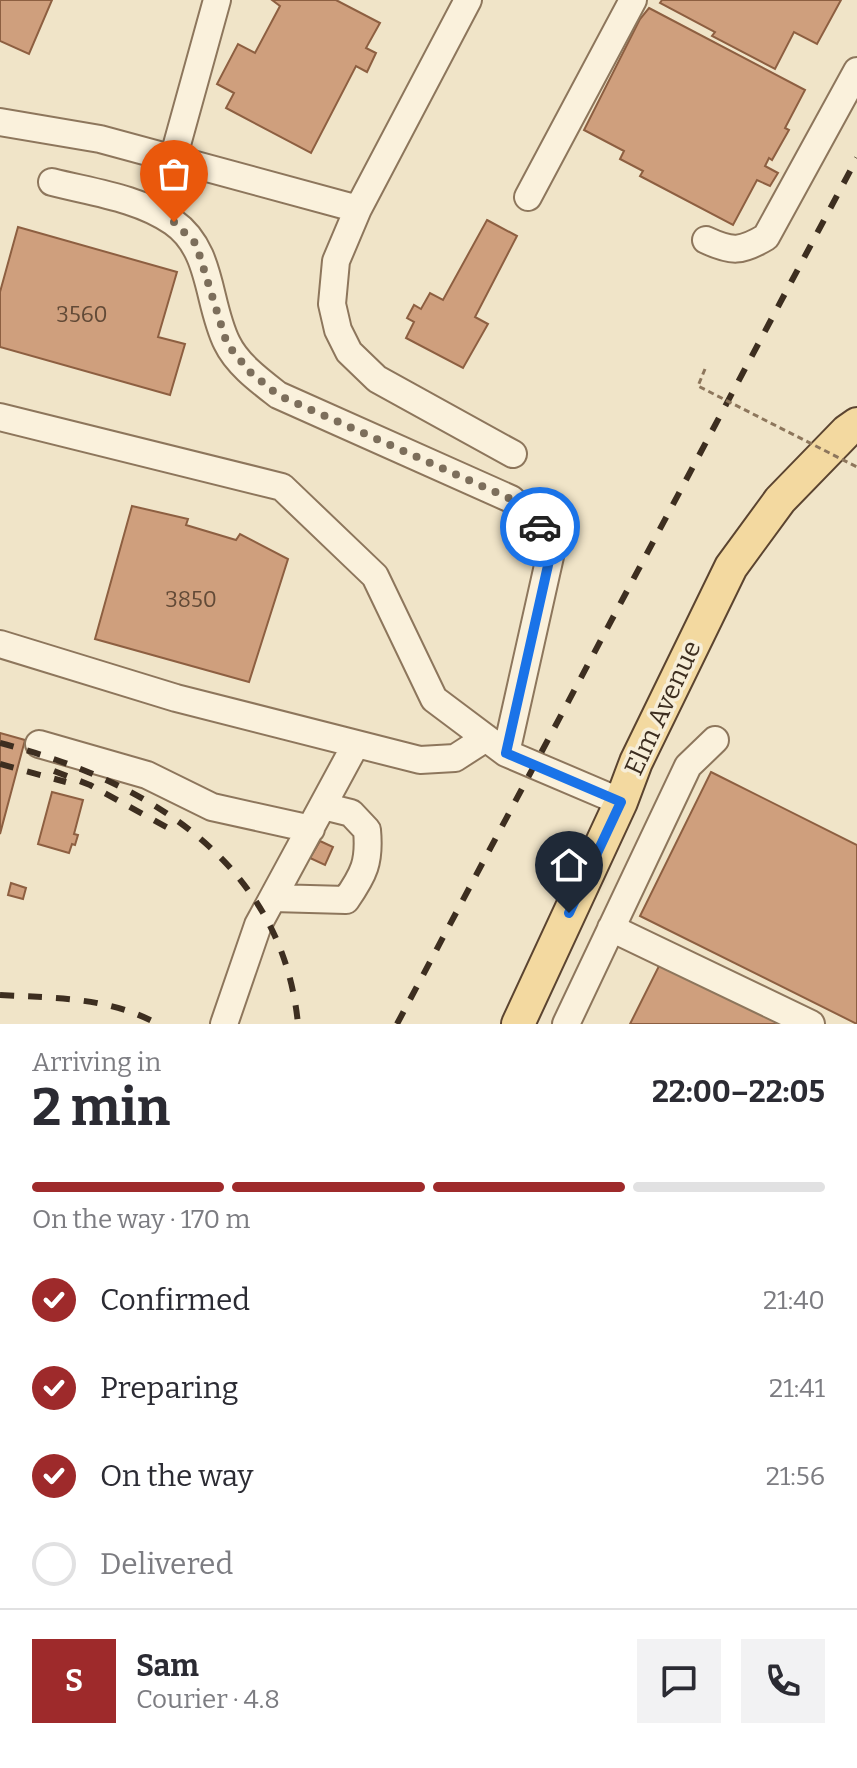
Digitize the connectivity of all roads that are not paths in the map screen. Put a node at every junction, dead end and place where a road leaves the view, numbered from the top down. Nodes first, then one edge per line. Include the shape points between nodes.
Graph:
1 (217, 0) edge
2 (468, 0) edge
3 (633, 0) edge
4 (857, 71) edge
5 (0, 122) edge
6 (173, 159) junction
7 (52, 182) dead end
8 (528, 197) dead end
9 (358, 209) junction
10 (706, 240) dead end
11 (0, 417) edge
12 (857, 424) edge
13 (513, 454) dead end
14 (0, 644) edge
15 (715, 740) dead end
16 (39, 744) dead end
17 (356, 744) junction
18 (496, 745) junction
19 (621, 802) junction
20 (317, 818) junction
21 (273, 898) junction
22 (611, 928) junction
23 (224, 1024) edge
24 (518, 1024) edge
25 (566, 1024) edge
26 (811, 1024) edge

1 - 6 street
2 - 9 street
3 - 8 street
4 - 10 street via 766,237 729,250
5 - 6 street via 100,139
6 - 9 street
7 - 18 street via 137,204 174,222 196,244 227,344 278,395 511,499 546,532 551,552
9 - 13 street via 336,261 332,304 349,352 377,379
11 - 18 street via 282,487 375,576 434,699
12 - 19 main road, Elm Avenue via 780,500 731,567
14 - 17 street via 176,698
15 - 22 street via 688,766
16 - 20 street via 147,775 212,807
17 - 18 street via 420,760 455,758
17 - 20 street
18 - 19 street
19 - 24 main road, Elm Avenue
20 - 21 street
20 - 21 street via 351,813 367,830 369,856 357,883 346,900
21 - 23 street via 258,925
22 - 25 street
22 - 26 street

